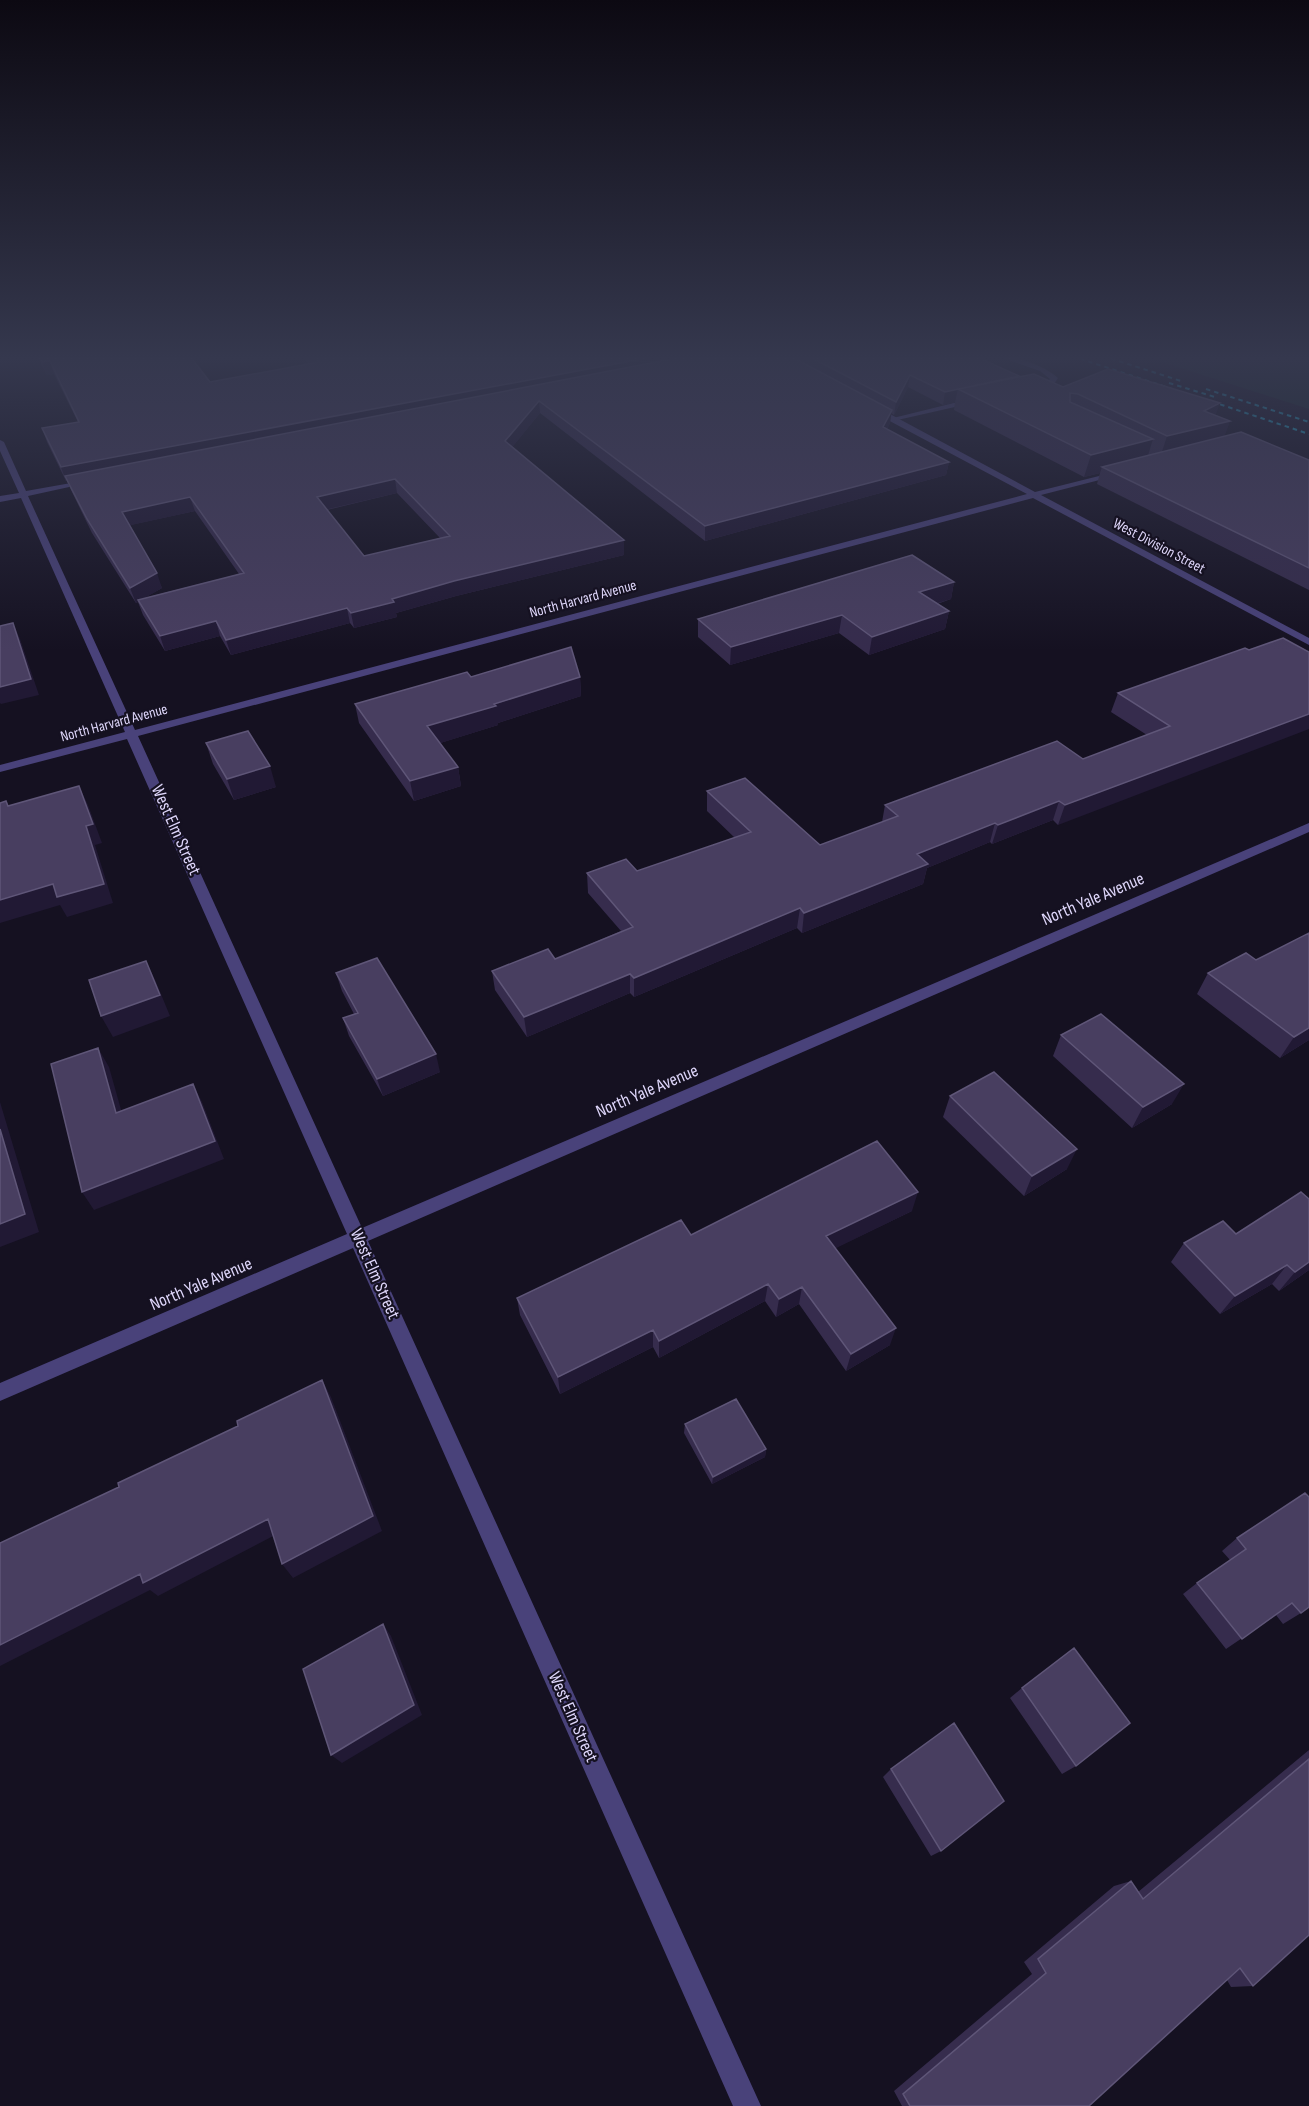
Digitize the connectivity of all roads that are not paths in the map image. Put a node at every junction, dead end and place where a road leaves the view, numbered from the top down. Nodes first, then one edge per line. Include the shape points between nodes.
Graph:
1 (6, 454) edge
2 (958, 454) edge
3 (1125, 471) edge
4 (94, 481) edge
5 (25, 494) junction
6 (1034, 495) junction
7 (0, 499) edge
8 (1309, 642) edge
9 (132, 734) junction
10 (0, 769) edge
11 (1309, 827) edge
12 (358, 1237) junction
13 (0, 1392) edge
14 (747, 2106) edge

1 - 5 street, West Elm Street
2 - 6 street, West Division Street
3 - 6 street, North Harvard Avenue
4 - 5 street
5 - 7 street
5 - 9 street, West Elm Street
6 - 8 street, West Division Street
6 - 9 street, North Harvard Avenue
9 - 10 street, North Harvard Avenue
9 - 12 street, West Elm Street
11 - 12 street, North Yale Avenue
12 - 13 street, North Yale Avenue
12 - 14 street, West Elm Street

